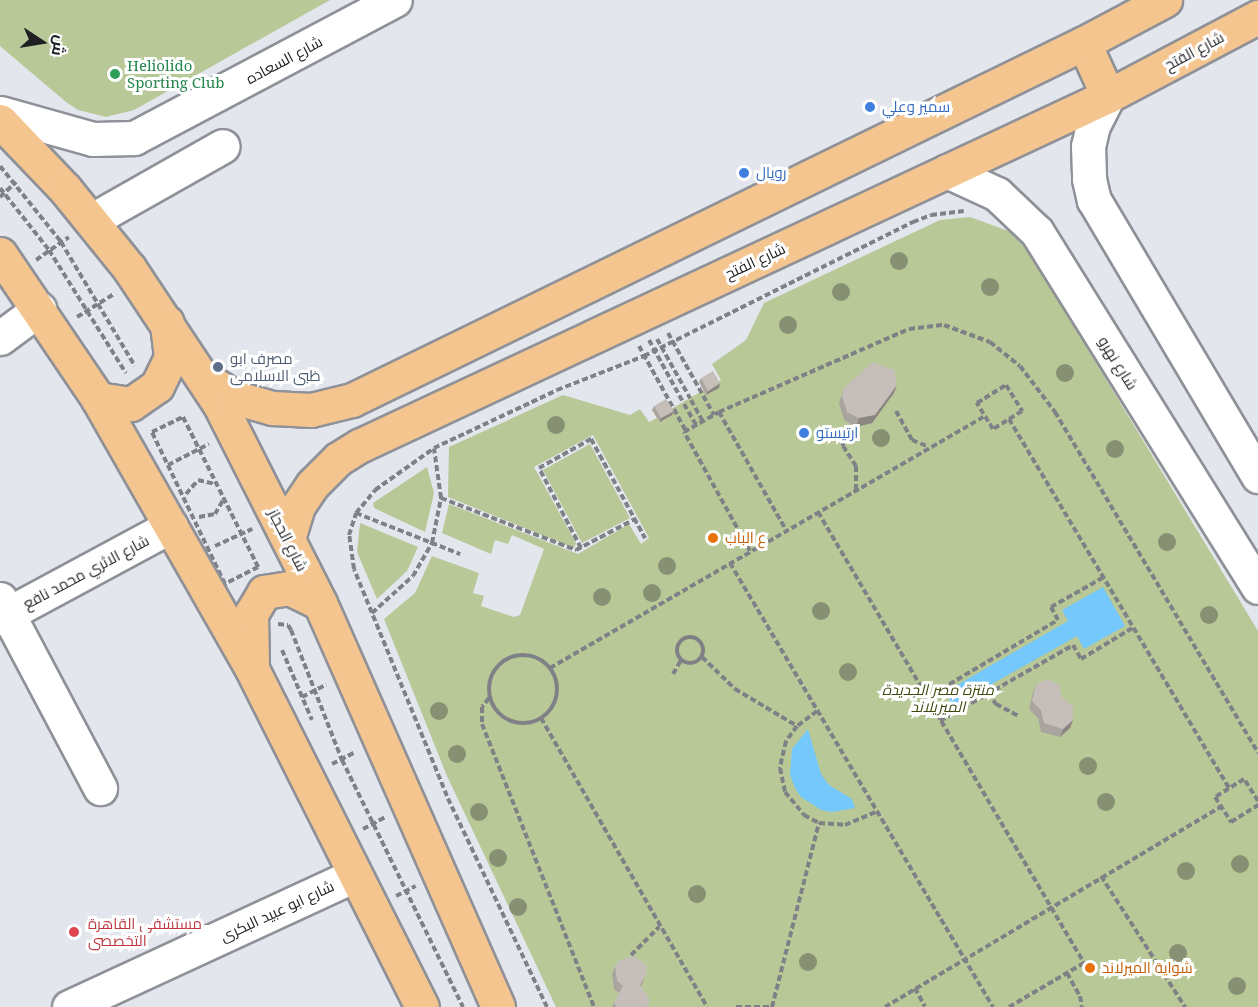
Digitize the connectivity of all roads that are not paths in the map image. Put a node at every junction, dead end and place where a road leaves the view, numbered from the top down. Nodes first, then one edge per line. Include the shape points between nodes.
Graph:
1 (395, 0) edge
2 (1164, 0) edge
3 (1258, 17) edge
4 (1084, 44) junction
5 (1108, 96) junction
6 (0, 113) edge
7 (0, 121) edge
8 (223, 146) dead end
9 (947, 171) junction
10 (92, 220) junction
11 (8, 264) edge
12 (164, 316) junction
13 (48, 321) junction
14 (0, 338) edge
15 (204, 379) junction
16 (98, 399) junction
17 (336, 406) junction
18 (359, 446) junction
19 (1258, 476) edge
20 (182, 513) junction
21 (282, 528) junction
22 (1258, 588) edge
23 (320, 603) junction
24 (3, 610) edge
25 (252, 669) junction
26 (100, 788) dead end
27 (355, 875) junction
28 (69, 1007) edge
29 (422, 1007) edge
30 (498, 1007) edge

1 - 6 street, شارع السعاده via 134,138 93,140
2 - 4 main road
3 - 5 main road, شارع الفتح
4 - 5 main road
4 - 17 main road
5 - 9 main road, شارع الفتح
5 - 19 street via 1089,146 1089,179 1094,200
7 - 10 main road, شارع الحجاز
8 - 10 street
9 - 18 main road, شارع الفتح
9 - 22 street, شارع نهرو via 997,194 1037,232
10 - 12 main road, شارع الحجاز
11 - 13 main road
12 - 15 main road, شارع الحجاز
12 - 16 main road via 172,346 168,368 157,386 131,404
13 - 14 street
13 - 16 main road
15 - 17 main road via 237,398 273,408 305,410
15 - 21 main road, شارع الحجاز
16 - 20 main road via 156,472
17 - 18 main road via 344,434
18 - 21 main road, شارع الفتح via 333,463 312,485
20 - 24 street, شارع الاثري محمد نافع
20 - 25 main road
21 - 23 main road, شارع الحجاز
23 - 25 main road via 297,589 281,587 258,598 251,614
23 - 30 main road, شارع الحجاز
24 - 26 street
25 - 27 main road via 325,767 357,837
27 - 28 street, شارع ابو عبيد البكرى
27 - 29 main road via 391,899 408,976

